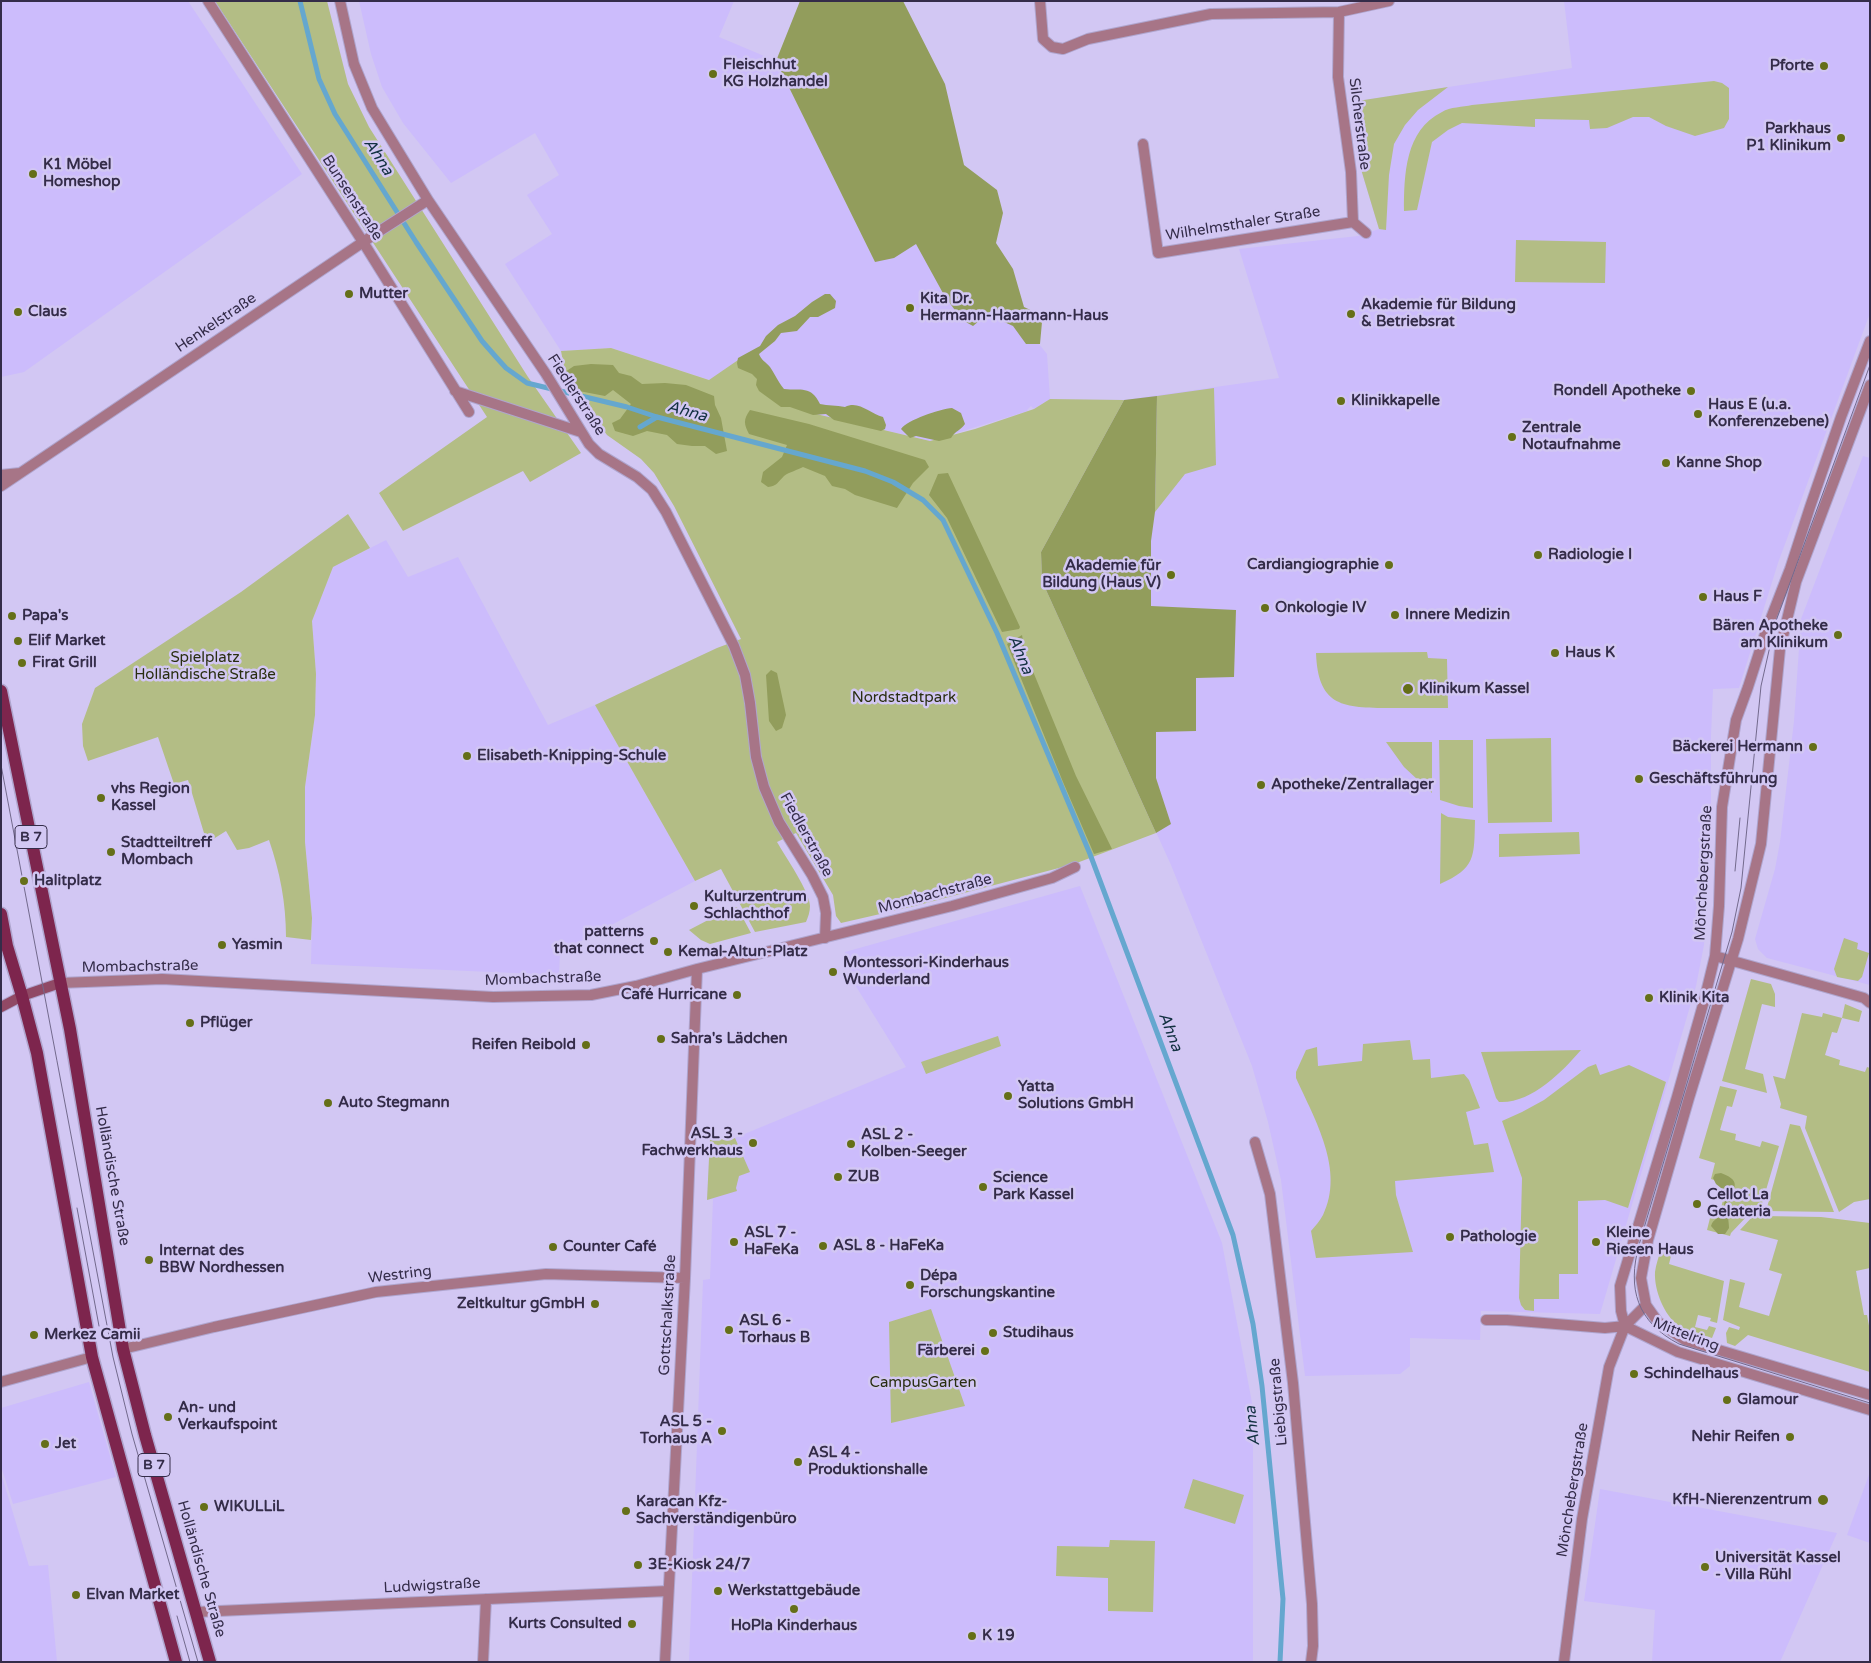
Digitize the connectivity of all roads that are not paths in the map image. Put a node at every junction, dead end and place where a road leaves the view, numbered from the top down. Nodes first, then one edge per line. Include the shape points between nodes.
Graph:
1 (208, 1) edge
2 (340, 1) edge
3 (1040, 1) edge
4 (1389, 1) edge
5 (1339, 12) junction
6 (1143, 144) dead end
7 (424, 202) junction
8 (1353, 222) junction
9 (1366, 233) dead end
10 (363, 242) junction
11 (1870, 341) edge
12 (1870, 385) edge
13 (455, 390) junction
14 (469, 412) dead end
15 (581, 432) junction
16 (21, 473) junction
17 (1, 475) edge
18 (1, 486) edge
19 (1, 691) edge
20 (1076, 867) dead end
21 (1, 914) edge
22 (825, 938) junction
23 (1715, 956) junction
24 (1731, 961) junction
25 (697, 969) junction
26 (60, 983) junction
27 (22, 996) junction
28 (1870, 1003) edge
29 (1, 1007) edge
30 (1255, 1142) dead end
31 (685, 1278) junction
32 (1646, 1305) junction
33 (1486, 1320) dead end
34 (1625, 1326) junction
35 (123, 1349) junction
36 (92, 1357) junction
37 (1, 1382) edge
38 (1870, 1395) edge
39 (1870, 1410) edge
40 (668, 1591) junction
41 (486, 1599) junction
42 (196, 1612) junction
43 (176, 1662) edge
44 (210, 1662) edge
45 (483, 1662) edge
46 (665, 1662) edge
47 (1312, 1662) edge
48 (1564, 1662) edge

1 - 10 street, Bunsenstraße
2 - 7 street, Fiedlerstraße via 354,64 372,108
3 - 5 street via 1043,39 1052,47 1064,49 1088,39 1211,14
4 - 5 street
5 - 8 street, Silcherstraße via 1338,77 1351,172
6 - 8 street, Wilhelmsthaler Straße via 1158,253
7 - 10 street, Henkelstraße
7 - 15 street, Fiedlerstraße via 546,374
8 - 9 street
10 - 13 street, Bunsenstraße
10 - 16 street, Henkelstraße
11 - 23 street, Mönchebergstraße via 1736,720 1722,807
12 - 24 street via 1800,570 1780,649 1761,844
13 - 14 street, Bunsenstraße
13 - 15 street
15 - 22 street, Fiedlerstraße via 600,454 652,490 734,646 745,675 756,757 764,788 779,822 823,897
16 - 17 street, Henkelstraße
16 - 18 street, Henkelstraße
19 - 26 main road, Holländische Straße / B 7
20 - 22 street, Mombachstraße via 1052,878
21 - 27 main road, B 7
22 - 25 street, Mombachstraße
23 - 24 street
23 - 34 street, Mönchebergstraße via 1620,1286
24 - 28 street via 1864,998
24 - 32 street via 1648,1240 1641,1278
25 - 26 street, Mombachstraße via 591,995 519,998 162,979
25 - 31 street, Gottschalkstraße
26 - 27 street, Mombachstraße
26 - 35 main road, Holländische Straße / B 7
27 - 29 street, Mombachstraße
27 - 36 main road, B 7 via 37,1053
30 - 47 street, Liebigstraße via 1270,1194 1293,1383 1312,1604
31 - 35 street, Westring via 546,1274 376,1292
31 - 40 street, Gottschalkstraße
32 - 34 street, Mönchebergstraße
32 - 38 street, Mittelring via 1658,1322 1685,1340
33 - 34 street, Mittelring via 1605,1328
34 - 39 street, Mittelring via 1678,1352
34 - 48 street, Mönchebergstraße via 1609,1367 1582,1519
35 - 42 main road, Holländische Straße / B 7
36 - 37 street
36 - 43 main road, B 7
40 - 41 street, Ludwigstraße
40 - 46 street, Gottschalkstraße
41 - 42 street, Ludwigstraße
41 - 45 street
42 - 44 main road, Holländische Straße / B 7

